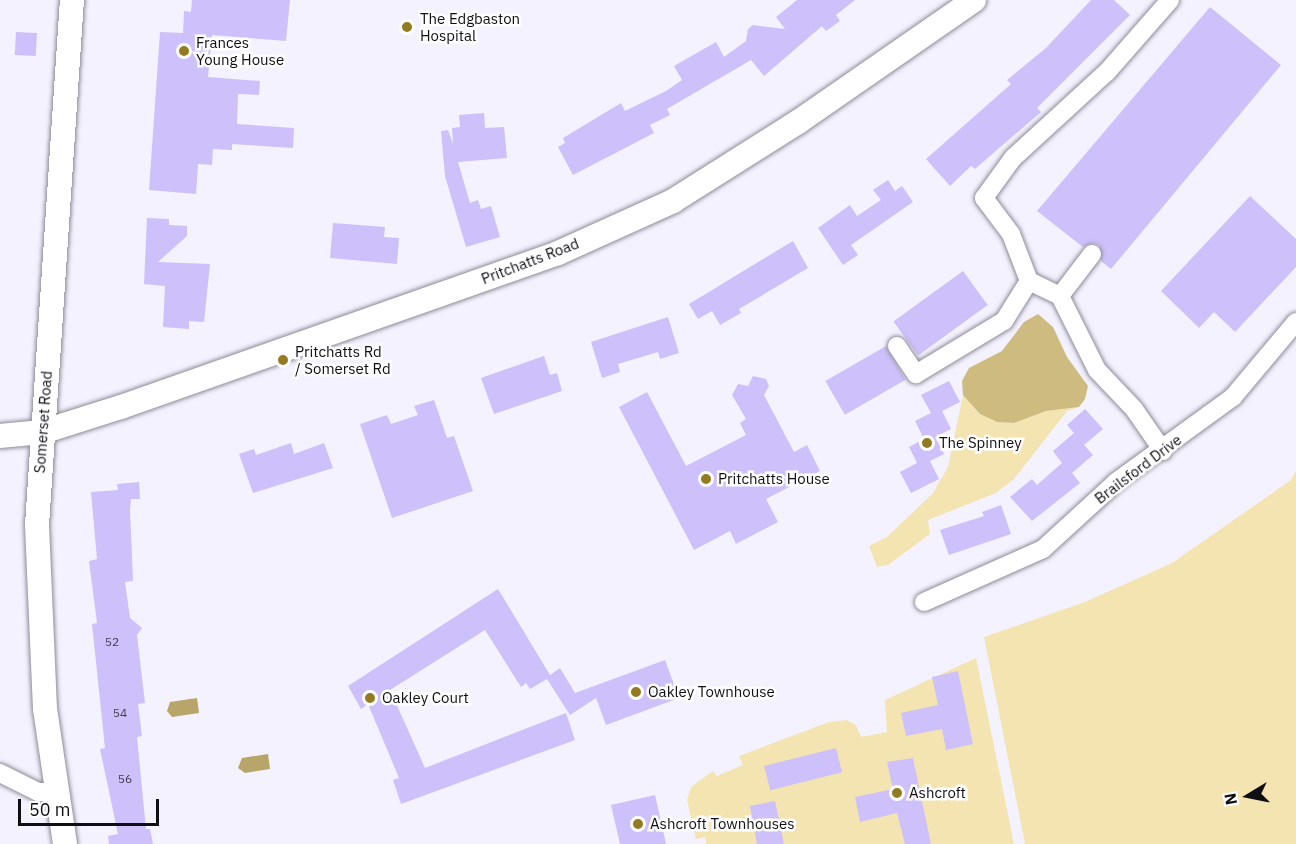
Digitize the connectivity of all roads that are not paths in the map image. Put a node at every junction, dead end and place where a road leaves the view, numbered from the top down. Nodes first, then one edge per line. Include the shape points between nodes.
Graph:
1 (72, 0) edge
2 (974, 0) edge
3 (1170, 0) edge
4 (1092, 254) dead end
5 (1029, 281) junction
6 (1060, 296) junction
7 (1296, 321) edge
8 (897, 346) dead end
9 (42, 432) junction
10 (0, 436) edge
11 (1163, 451) junction
12 (924, 602) dead end
13 (0, 773) edge
14 (57, 792) junction
15 (66, 844) edge

1 - 9 street, Somerset Road
2 - 9 street, Pritchatts Road via 798,122 673,201 558,253
3 - 5 street via 1100,79 1013,158 984,198 1011,234
4 - 6 street
5 - 6 street
5 - 8 street via 1005,321 916,374
6 - 11 street via 1097,370 1134,410
7 - 11 street, Brailsford Drive via 1233,397
9 - 10 street, Pritchatts Road
9 - 14 street, Somerset Road via 37,525 45,709
11 - 12 street, Brailsford Drive via 1116,482 1043,549
13 - 14 street via 38,792
14 - 15 street, Somerset Road

